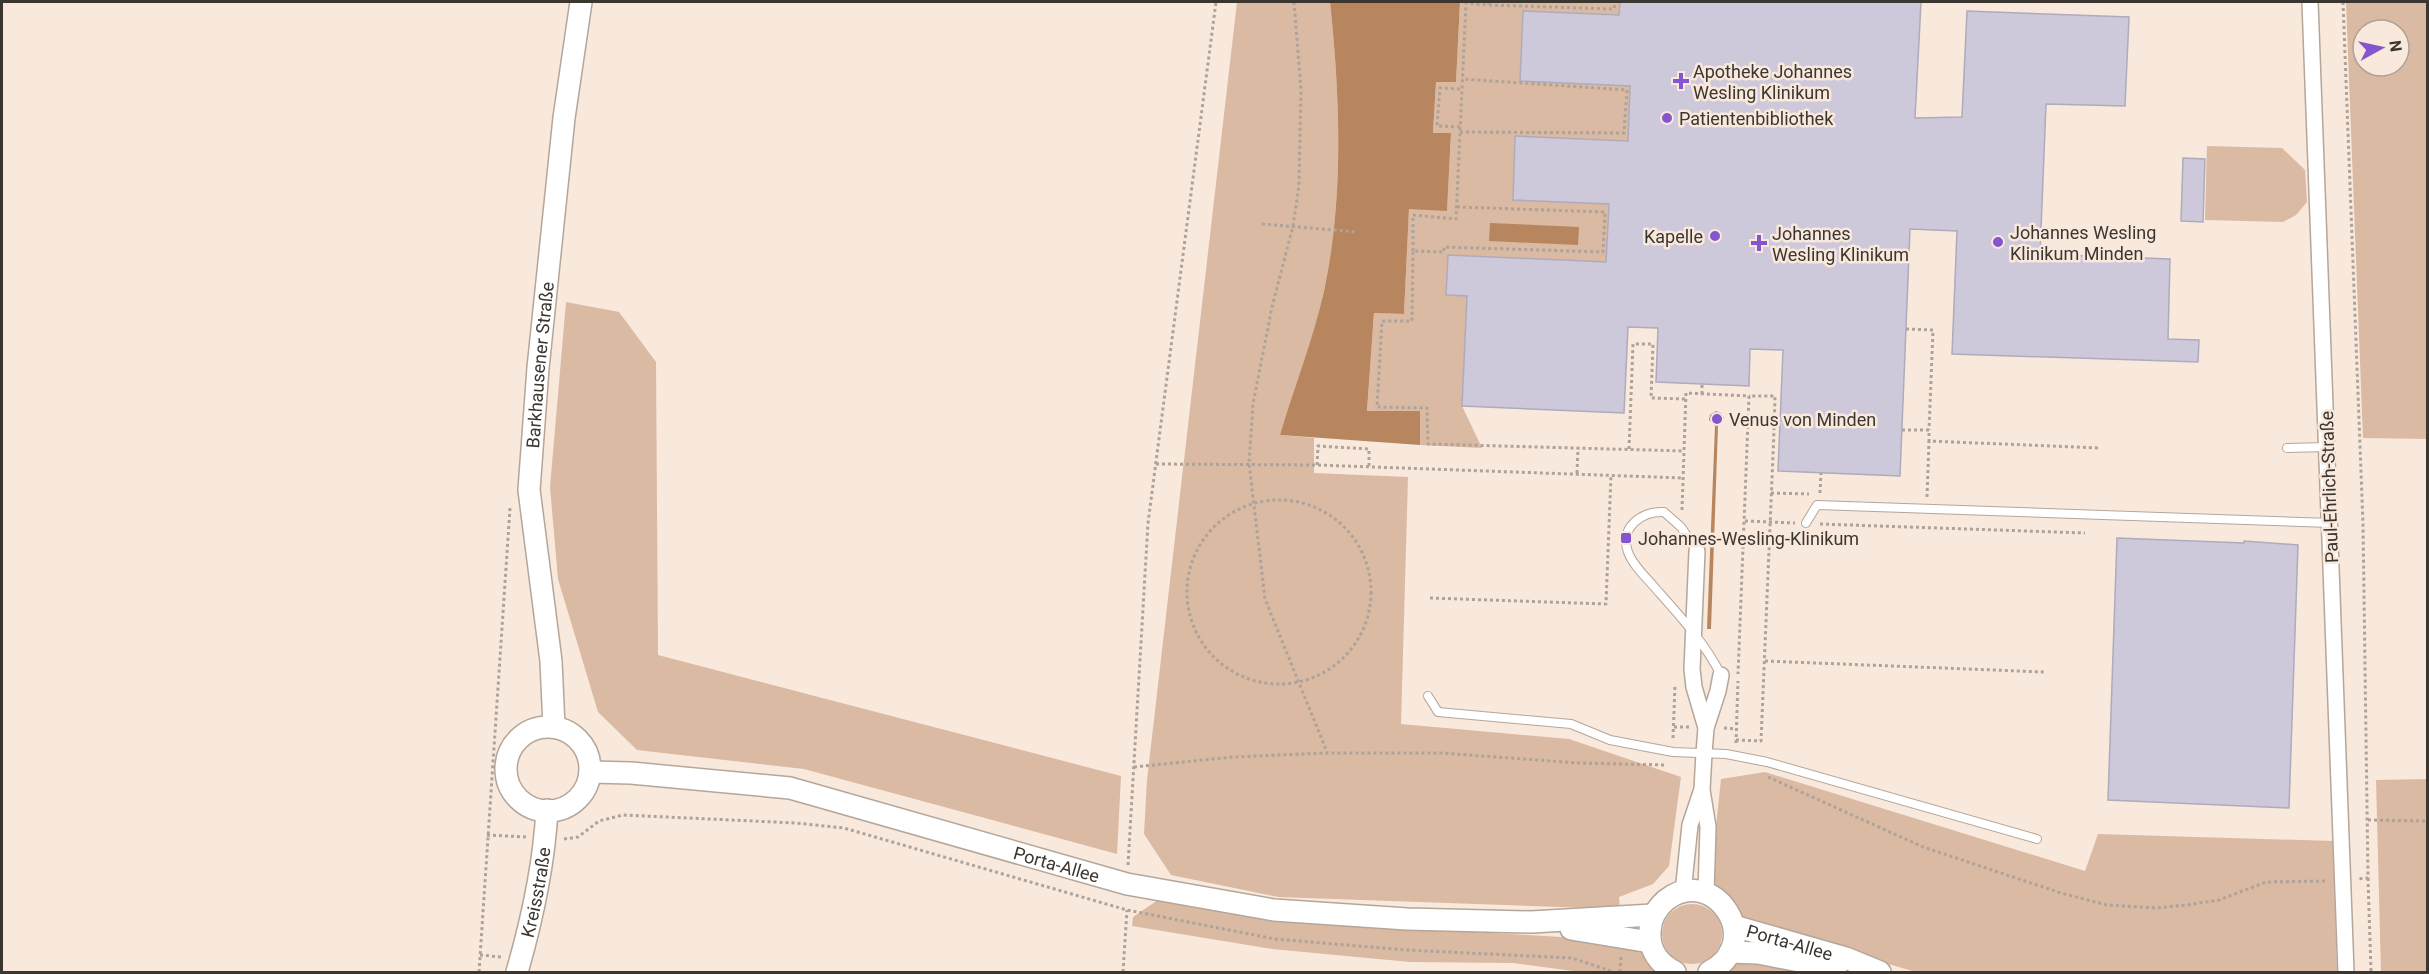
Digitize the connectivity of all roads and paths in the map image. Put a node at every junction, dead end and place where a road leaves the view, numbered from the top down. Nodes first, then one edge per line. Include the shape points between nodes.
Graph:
1 (580, 2) edge
2 (1216, 2) edge
3 (1294, 2) edge
4 (1615, 2) edge
5 (2310, 2) edge
6 (2343, 2) edge
7 (1489, 3) edge
8 (1462, 79) junction
9 (1462, 89) junction
10 (1460, 127) junction
11 (1460, 132) junction
12 (1458, 207) junction
13 (1262, 225) dead end
14 (1293, 226) junction
15 (1357, 232) dead end
16 (1413, 251) junction
17 (1906, 329) dead end
18 (1702, 384) dead end
19 (1702, 394) dead end
20 (1749, 396) dead end
21 (1686, 399) dead end
22 (1902, 430) dead end
23 (1929, 430) junction
24 (1929, 441) junction
25 (1578, 447) junction
26 (2100, 447) dead end
27 (2327, 447) junction
28 (2287, 448) dead end
29 (1629, 449) junction
30 (1684, 451) dead end
31 (1249, 463) junction
32 (1155, 464) junction
33 (1317, 465) junction
34 (1369, 467) junction
35 (1577, 473) junction
36 (1821, 473) dead end
37 (1611, 474) junction
38 (1683, 477) dead end
39 (1772, 493) junction
40 (1916, 498) dead end
41 (1254, 502) junction
42 (1744, 521) dead end
43 (1770, 522) junction
44 (2331, 523) junction
45 (1806, 524) junction
46 (2085, 533) dead end
47 (1697, 551) joint
48 (1430, 598) dead end
49 (1694, 633) junction
50 (1765, 662) junction
51 (2044, 672) dead end
52 (1721, 675) joint
53 (1298, 684) junction
54 (1428, 696) dead end
55 (554, 727) junction
56 (1706, 728) junction
57 (1736, 740) dead end
58 (1327, 753) junction
59 (1704, 753) junction
60 (1672, 766) dead end
61 (1134, 767) junction
62 (590, 772) junction
63 (1760, 775) dead end
64 (1702, 790) junction
65 (547, 810) junction
66 (2368, 820) junction
67 (2427, 821) edge
68 (546, 838) junction
69 (2037, 839) dead end
70 (2368, 878) junction
71 (2342, 880) junction
72 (1127, 884) junction
73 (1683, 892) junction
74 (1706, 893) junction
75 (1127, 910) junction
76 (1653, 915) junction
77 (1532, 922) junction
78 (1734, 926) junction
79 (1650, 942) junction
80 (1730, 952) junction
81 (478, 972) edge
82 (517, 972) edge
83 (1123, 972) edge
84 (1614, 972) edge
85 (1674, 972) edge
86 (1709, 972) edge
87 (1862, 972) edge
88 (1880, 972) edge
89 (2346, 972) edge
90 (2371, 972) edge

1 - 55 street, Barkhausener Straße via 539,356 529,490 551,661
2 - 32 path
3 - 14 path via 1300,90 1299,185
4 - 7 path via 1614,9
5 - 27 street, Paul-Ehrlich-Straße
6 - 66 path via 2363,524
7 - 8 path via 1466,3
8 - 9 path
8 - 11 path via 1628,90 1624,133
9 - 10 path
9 - 10 path via 1440,87 1437,126
10 - 11 path
11 - 12 path
12 - 16 path via 1456,219 1413,215
12 - 16 path via 1605,212 1603,252 1444,247 1444,252
13 - 14 path
14 - 15 path
14 - 31 path via 1253,404
16 - 25 path via 1412,321 1382,321 1377,406 1427,408 1428,444
17 - 23 path via 1933,330
18 - 19 path
20 - 39 path via 1775,396
21 - 29 path via 1651,398 1653,344 1633,344
22 - 23 path
23 - 24 path
24 - 26 path
24 - 40 path via 1928,499
25 - 29 path
25 - 35 path
27 - 28 lane
27 - 44 street, Paul-Ehrlich-Straße
29 - 30 path
31 - 32 path
31 - 33 path
31 - 41 path
32 - 61 path
33 - 34 path
33 - 34 path via 1317,446 1369,449
34 - 35 path
35 - 37 path
36 - 39 path via 1820,495
37 - 38 path
37 - 48 path via 1606,604
39 - 43 path
41 - 53 path via 1265,599
41 - 53 path via 1228,514 1205,534 1187,575 1190,621 1213,659 1251,682
41 - 53 path via 1295,501 1330,515 1354,538 1370,574 1370,612 1354,647 1330,670
42 - 43 path
43 - 45 path
43 - 50 path
44 - 45 lane via 1817,505
44 - 71 street, Paul-Ehrlich-Straße
45 - 46 path
47 - 49 street
47 - 49 lane via 1681,527 1664,512 1640,516 1630,525 1626,538 1632,560
49 - 52 lane
49 - 56 street via 1694,687
50 - 51 path
50 - 57 path via 1761,741
52 - 56 street
53 - 58 path
54 - 59 lane via 1438,712 1571,724 1610,740 1673,752
55 - 62 street via 576,737 589,759
55 - 65 street via 526,732 508,754 506,768 515,795 526,804
56 - 59 street
58 - 60 path via 1441,753
58 - 61 path
59 - 64 street
59 - 69 lane via 1767,762
61 - 72 path
62 - 65 street via 578,798 567,806
62 - 72 street, Porta-Allee via 790,788
63 - 71 path via 1923,846 2107,905 2187,905 2219,900 2266,882
64 - 73 street via 1690,825
64 - 74 street via 1708,827
65 - 68 street, Kreisstraße
66 - 67 path
66 - 70 path
68 - 75 path via 572,839 598,821 623,815 834,827
68 - 81 path via 487,835
68 - 82 street, Kreisstraße
70 - 71 path
70 - 90 path
71 - 89 street, Paul-Ehrlich-Straße
72 - 75 path
72 - 77 street, Porta-Allee via 1274,910
73 - 74 street
73 - 76 street via 1666,900
74 - 78 street via 1724,906
75 - 83 path
75 - 84 path via 1275,939 1572,958
76 - 77 street, Porta-Allee
76 - 79 street
77 - 79 street, Porta-Allee
78 - 80 street
78 - 88 street, Porta-Allee
79 - 85 street via 1655,954
80 - 86 street via 1724,962
80 - 87 street, Porta-Allee via 1758,953

